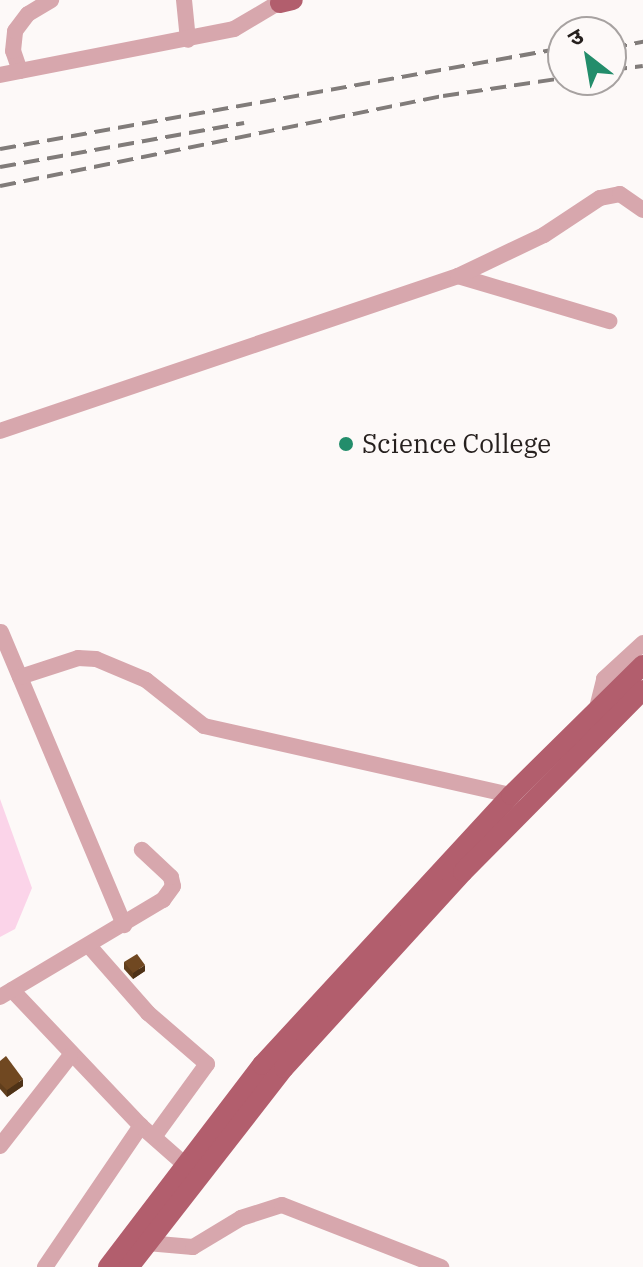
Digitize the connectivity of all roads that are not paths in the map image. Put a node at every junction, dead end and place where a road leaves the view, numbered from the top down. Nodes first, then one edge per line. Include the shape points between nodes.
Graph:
1 (51, 0) edge
2 (184, 0) edge
3 (285, 1) edge
4 (0, 35) edge
5 (188, 40) junction
6 (13, 51) junction
7 (20, 71) junction
8 (0, 75) edge
9 (643, 210) edge
10 (458, 276) junction
11 (609, 321) dead end
12 (0, 431) edge
13 (1, 632) edge
14 (643, 643) edge
15 (643, 665) edge
16 (20, 677) junction
17 (642, 692) edge
18 (597, 708) junction
19 (511, 795) junction
20 (142, 850) dead end
21 (124, 925) junction
22 (90, 947) junction
23 (6, 994) edge
24 (70, 1056) junction
25 (148, 1132) junction
26 (0, 1146) edge
27 (183, 1163) junction
28 (147, 1243) junction
29 (45, 1267) edge
30 (108, 1267) edge
31 (129, 1267) edge
32 (441, 1267) edge

1 - 6 street via 18,23
2 - 5 street
3 - 5 street via 234,29
4 - 6 street
5 - 7 street
6 - 7 street
7 - 8 street
9 - 10 street via 620,194 600,198 533,241
10 - 11 street
10 - 12 street
13 - 16 street
14 - 18 street via 604,679
15 - 18 main road via 630,683
16 - 19 street via 78,658 96,659 146,680 204,726
16 - 21 street
17 - 28 main road via 284,1068
18 - 19 main road
19 - 27 main road via 262,1065
20 - 21 street via 164,866 173,886 163,900
21 - 22 street
22 - 23 street
22 - 25 street via 148,1013 207,1064
23 - 24 street
24 - 25 street
24 - 26 street
25 - 27 street
25 - 29 street
27 - 30 main road
28 - 31 main road
28 - 32 street via 193,1247 241,1218 282,1205

